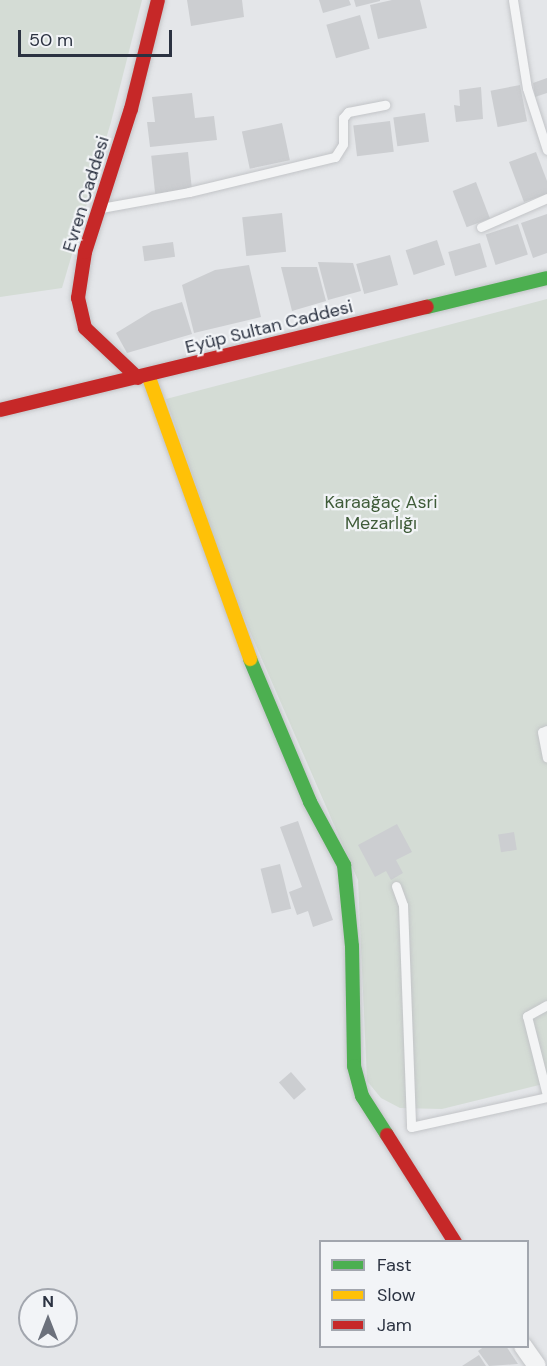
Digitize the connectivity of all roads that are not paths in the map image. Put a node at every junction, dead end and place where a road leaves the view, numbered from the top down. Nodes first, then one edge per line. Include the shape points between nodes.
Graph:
1 (158, 0) edge
2 (513, 0) edge
3 (385, 105) dead end
4 (547, 150) edge
5 (547, 198) edge
6 (99, 208) junction
7 (481, 227) dead end
8 (547, 278) edge
9 (143, 376) junction
10 (0, 410) edge
11 (547, 730) edge
12 (547, 758) edge
13 (396, 886) dead end
14 (547, 1005) edge
15 (547, 1096) edge
16 (454, 1240) edge
17 (524, 1348) edge
18 (537, 1366) edge

1 - 6 street, Evren Caddesi via 131,109
2 - 4 lane via 527,88
3 - 6 lane via 348,112 343,118 343,144 335,157 224,185
5 - 7 lane
6 - 9 street, Evren Caddesi via 80,276 79,315 96,341
8 - 9 street, Eyüp Sultan Caddesi
9 - 10 street, Eyüp Sultan Caddesi
9 - 16 street via 233,618 310,802 344,865 352,946 354,1065 362,1096
11 - 12 lane via 542,732
13 - 15 lane via 403,905 411,1127
14 - 15 lane via 527,1016
17 - 18 street

